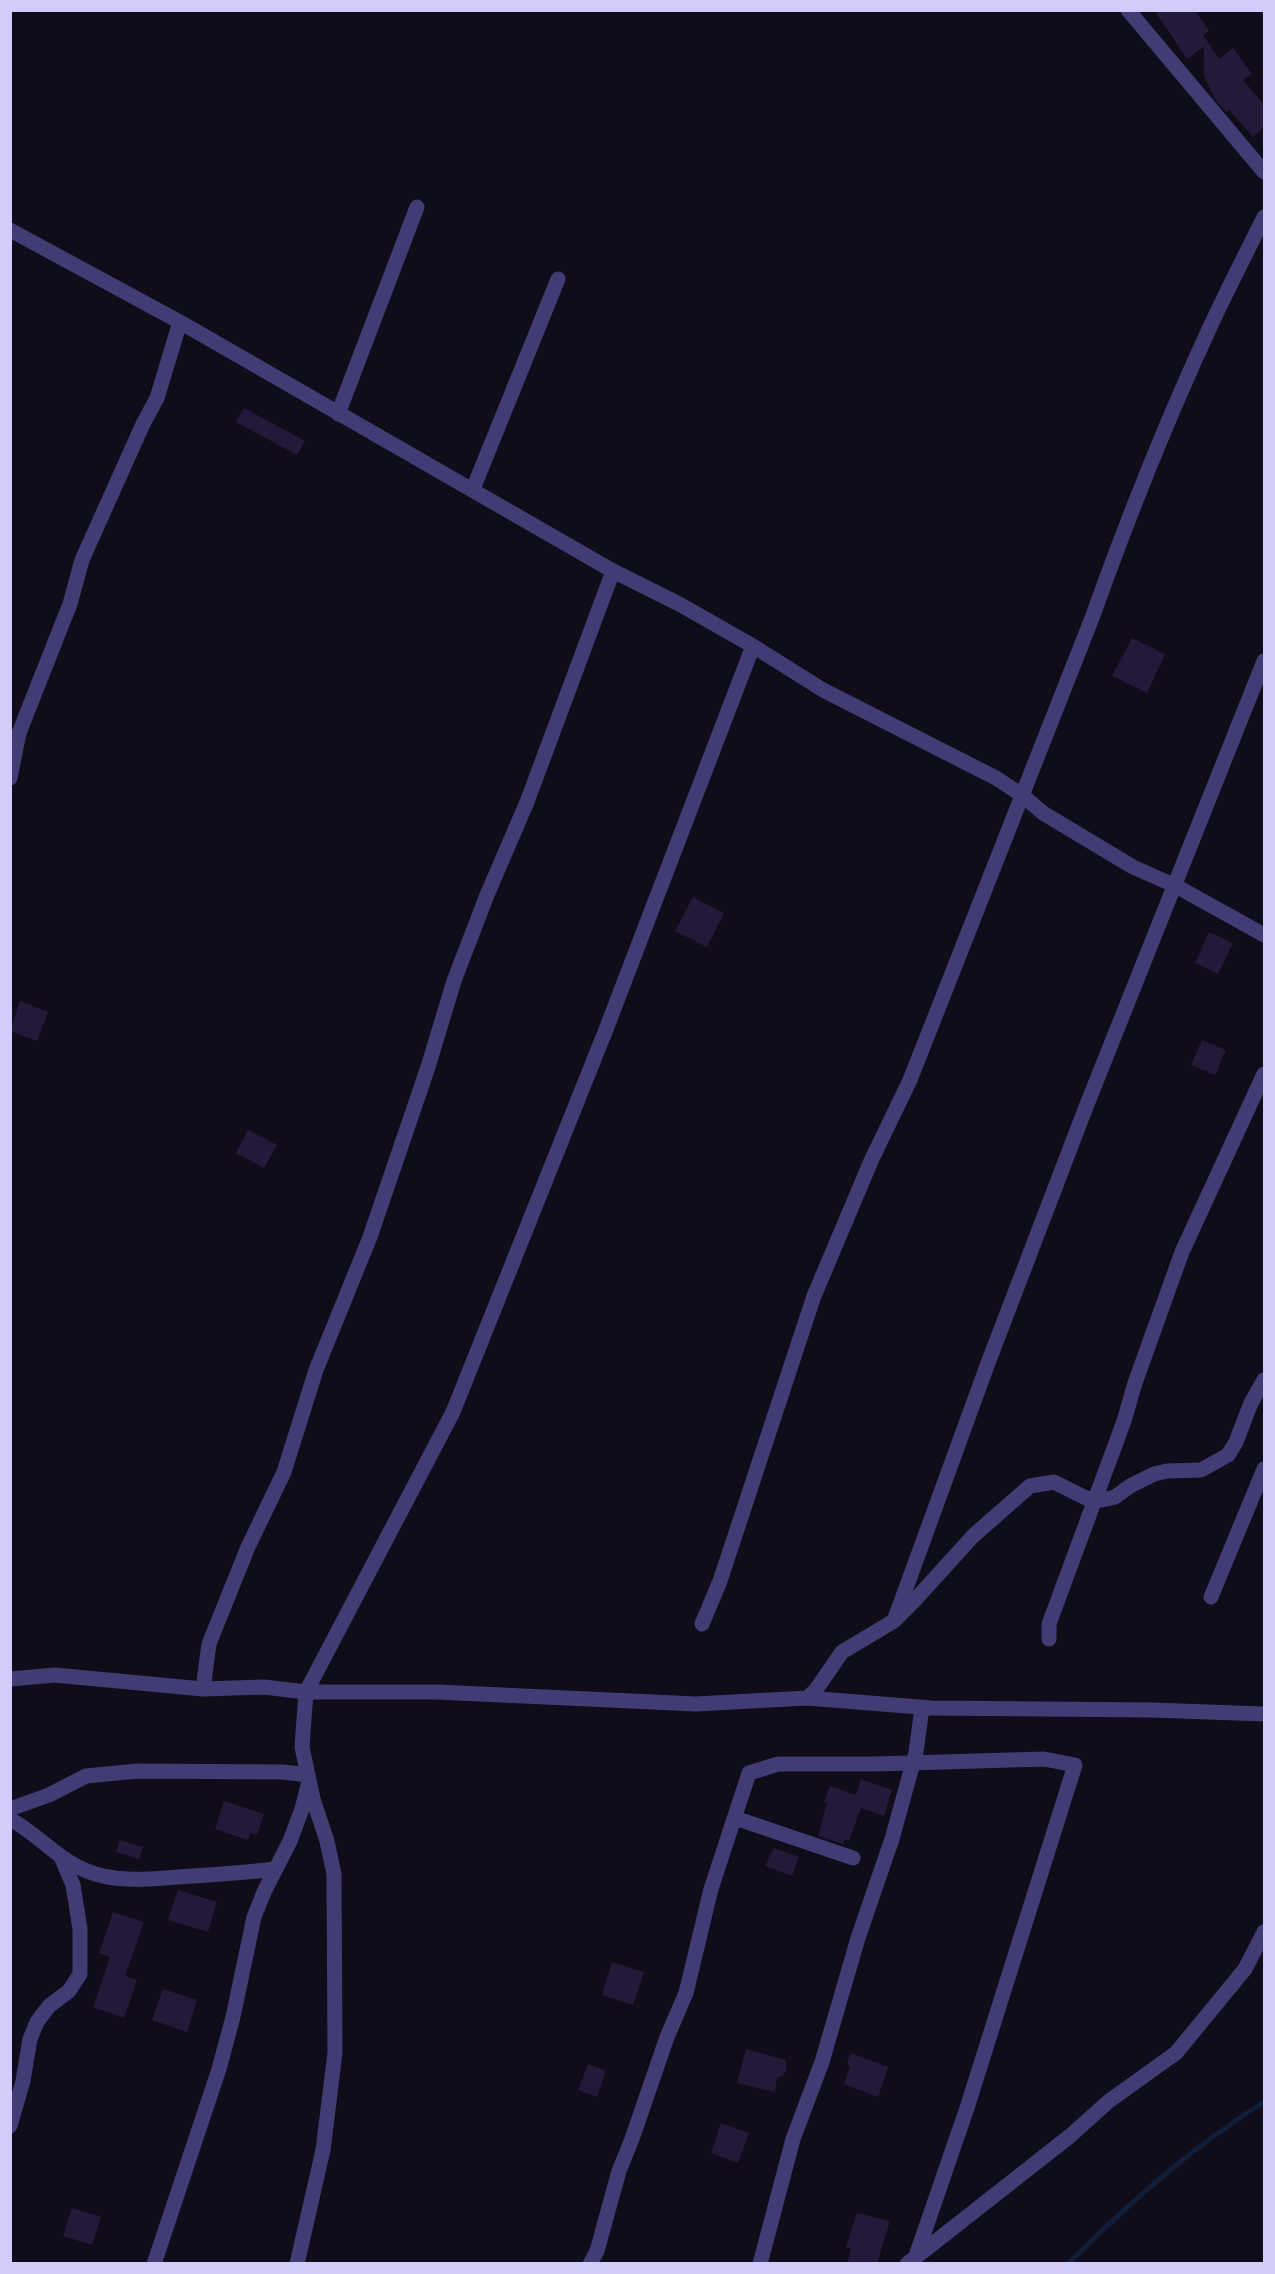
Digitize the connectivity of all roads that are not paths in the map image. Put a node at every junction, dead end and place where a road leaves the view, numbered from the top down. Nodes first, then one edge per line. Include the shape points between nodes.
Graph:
1 (1128, 10) edge
2 (1264, 171) edge
3 (417, 207) dead end
4 (1264, 217) edge
5 (10, 230) edge
6 (558, 279) dead end
7 (180, 322) junction
8 (338, 414) junction
9 (473, 489) junction
10 (613, 571) junction
11 (753, 646) junction
12 (1264, 661) edge
13 (10, 778) edge
14 (1022, 795) junction
15 (1176, 886) junction
16 (1264, 935) edge
17 (1264, 1074) edge
18 (1264, 1380) edge
19 (1264, 1469) edge
20 (1096, 1499) junction
21 (1211, 1597) dead end
22 (894, 1620) junction
23 (702, 1624) dead end
24 (1049, 1639) dead end
25 (10, 1679) edge
26 (203, 1689) junction
27 (306, 1692) junction
28 (807, 1698) junction
29 (922, 1708) junction
30 (1264, 1714) edge
31 (914, 1761) junction
32 (309, 1777) junction
33 (10, 1809) edge
34 (735, 1818) junction
35 (10, 1819) edge
36 (852, 1858) dead end
37 (62, 1859) junction
38 (276, 1869) junction
39 (1264, 1932) edge
40 (10, 2126) edge
41 (911, 2260) edge
42 (154, 2264) edge
43 (297, 2264) edge
44 (590, 2264) edge
45 (760, 2264) edge

1 - 2 street
3 - 8 street
4 - 14 street via 1177,402
5 - 7 street
6 - 9 street
7 - 8 street
7 - 13 street via 157,398 82,560 70,604 19,733
8 - 9 street
9 - 10 street
10 - 11 street
10 - 26 street via 527,802 454,981 370,1237 316,1370 284,1472 208,1644
11 - 14 street via 823,690
11 - 27 street via 453,1412
12 - 15 street
14 - 15 street via 1043,813 1114,856
14 - 23 street via 910,1080 814,1296 720,1581
15 - 16 street
15 - 22 street via 1086,1107
17 - 20 street via 1182,1252
18 - 20 street via 1228,1455 1201,1470 1154,1474 1115,1497
19 - 21 street
20 - 22 street via 1075,1494 1054,1482 1030,1486 973,1536
20 - 24 street via 1049,1624
22 - 28 street via 842,1652
25 - 26 street via 55,1675
26 - 27 street via 264,1687
27 - 28 street via 437,1692 696,1704
27 - 32 street via 302,1747
28 - 29 street
29 - 30 street
29 - 31 street
31 - 34 street via 778,1764 749,1773
31 - 41 street via 1044,1759 1075,1765 967,2108
31 - 45 street via 822,2062 793,2139
32 - 33 street via 283,1772 86,1776
32 - 38 street via 302,1809
32 - 43 street via 334,1874 335,2053 323,2150
34 - 36 street
34 - 44 street via 711,1889 686,1993 619,2171
35 - 37 street
37 - 38 street via 88,1872 130,1880
37 - 40 street via 73,1885 80,1929 80,1974 69,1991 49,2006 37,2022
38 - 42 street via 254,1917 219,2068
39 - 41 street via 1245,1969 1176,2054 1109,2101

